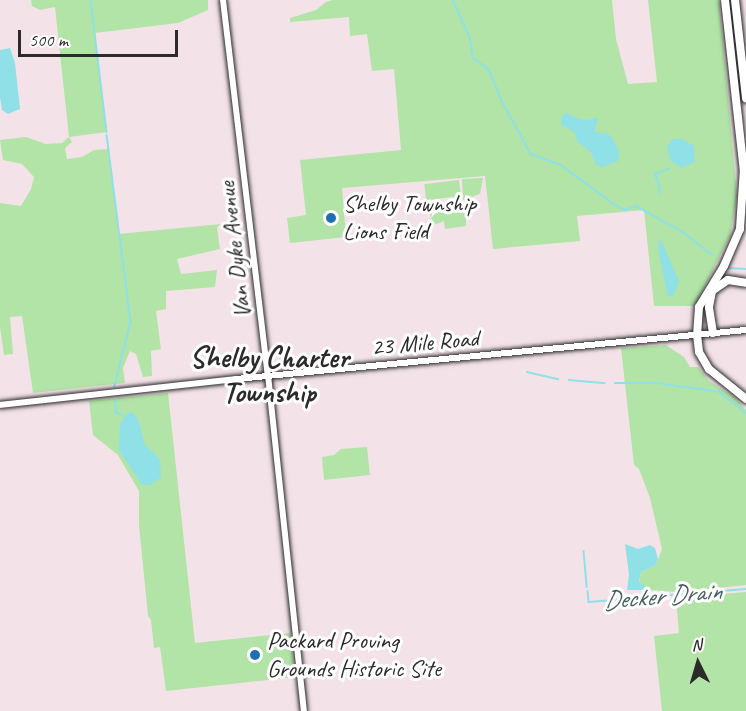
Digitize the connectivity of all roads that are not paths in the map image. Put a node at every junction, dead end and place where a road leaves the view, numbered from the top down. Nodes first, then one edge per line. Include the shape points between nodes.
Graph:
1 (223, 0) edge
2 (725, 0) edge
3 (735, 0) edge
4 (746, 98) edge
5 (744, 168) junction
6 (746, 188) edge
7 (746, 283) edge
8 (746, 330) edge
9 (713, 333) junction
10 (697, 335) junction
11 (268, 375) junction
12 (746, 399) edge
13 (0, 405) edge
14 (304, 711) edge

1 - 11 main road, Van Dyke Avenue
2 - 5 highway
3 - 4 highway
5 - 6 highway
5 - 10 highway via 739,234 699,307
7 - 9 highway via 728,280 712,291 709,307
8 - 9 main road, 23 Mile Road
9 - 10 main road, 23 Mile Road
10 - 11 main road, 23 Mile Road
10 - 12 highway via 699,352 709,369
11 - 13 main road, 23 Mile Road
11 - 14 main road, Van Dyke Avenue

